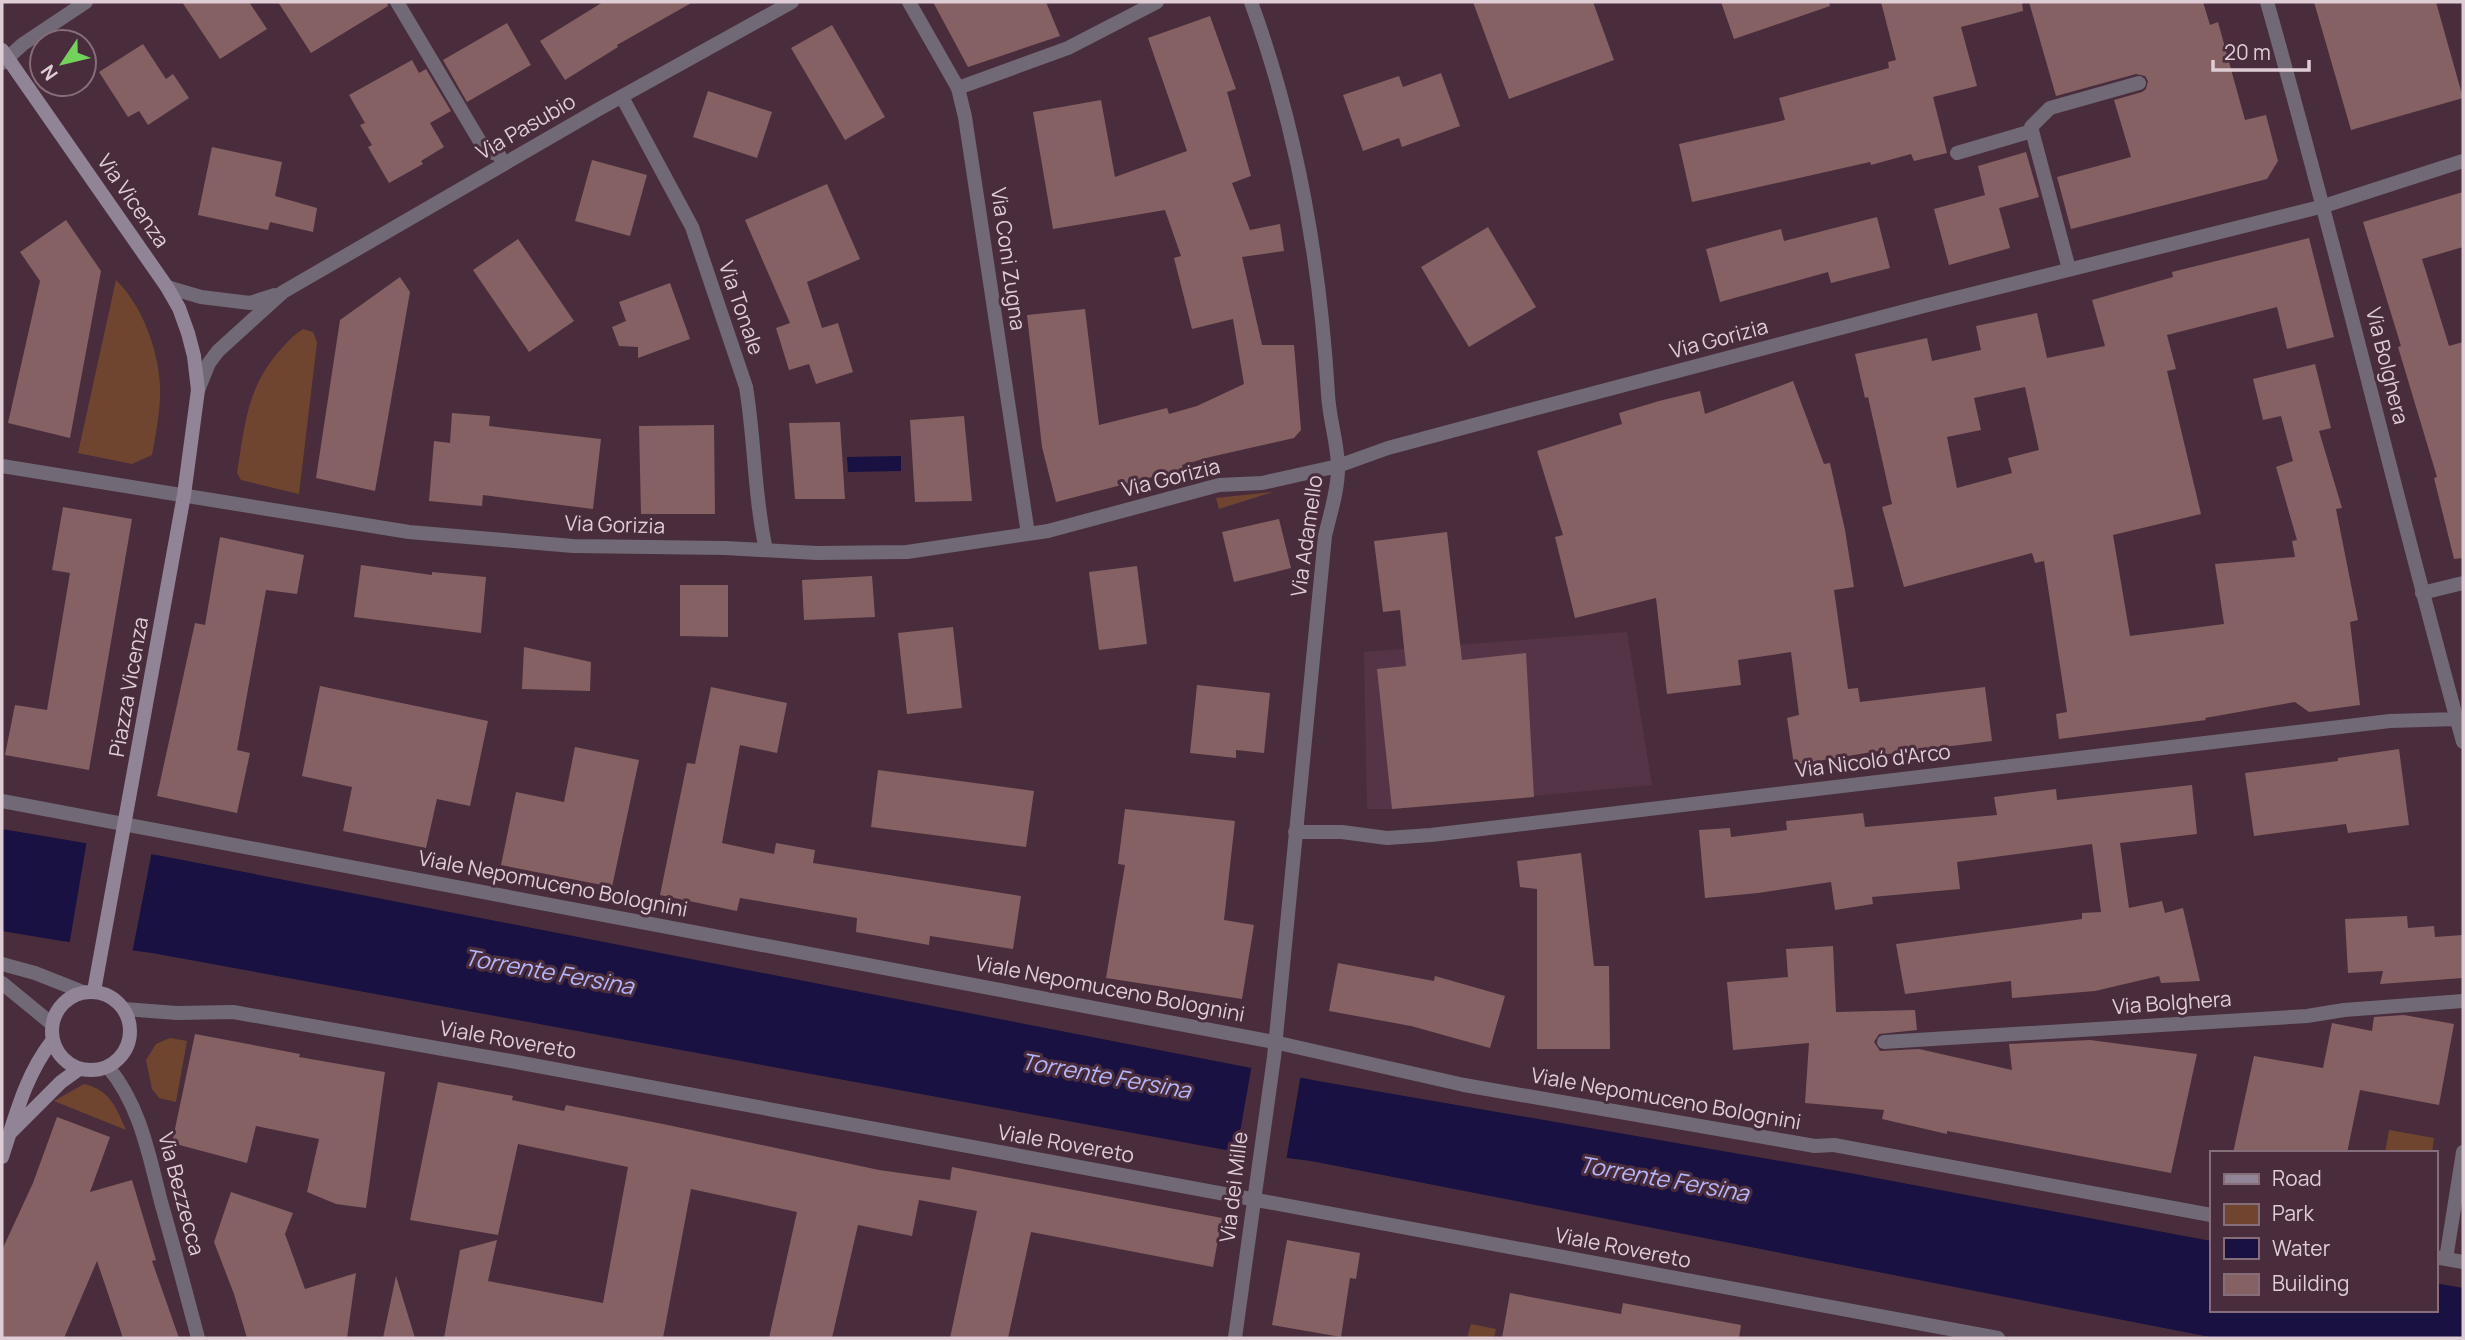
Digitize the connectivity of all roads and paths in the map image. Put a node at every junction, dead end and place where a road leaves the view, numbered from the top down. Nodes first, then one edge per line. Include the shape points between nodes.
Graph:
1 (86, 2) edge
2 (397, 2) edge
3 (792, 2) edge
4 (909, 2) edge
5 (1157, 2) edge
6 (1251, 2) edge
7 (2267, 2) edge
8 (4, 57) edge
9 (2139, 83) dead end
10 (958, 88) junction
11 (622, 97) junction
12 (2032, 131) junction
13 (1957, 153) dead end
14 (2463, 161) edge
15 (504, 164) junction
16 (2324, 206) junction
17 (2069, 269) junction
18 (167, 287) junction
19 (283, 292) junction
20 (198, 390) junction
21 (2, 466) edge
22 (1338, 466) junction
23 (184, 495) junction
24 (1028, 534) junction
25 (766, 550) junction
26 (2463, 583) edge
27 (2422, 593) junction
28 (2457, 719) junction
29 (2463, 742) edge
30 (2, 801) edge
31 (124, 824) junction
32 (1295, 832) junction
33 (2, 964) edge
34 (2, 983) edge
35 (88, 991) junction
36 (2463, 1001) edge
37 (124, 1009) junction
38 (52, 1024) junction
39 (52, 1041) junction
40 (1884, 1042) dead end
41 (1274, 1049) junction
42 (108, 1066) junction
43 (79, 1069) junction
44 (10, 1133) junction
45 (2463, 1152) edge
46 (2, 1157) edge
47 (1255, 1199) junction
48 (2210, 1215) edge
49 (2441, 1258) edge
50 (2463, 1262) edge
51 (198, 1338) edge
52 (1234, 1338) edge
53 (1998, 1338) edge

1 - 8 street
2 - 15 street via 485,150 499,155
3 - 11 street, Via Pasubio
4 - 10 street, Via Coni Zugna
5 - 10 street via 1068,48
6 - 22 street, Via Adamello via 1276,79 1310,222
7 - 16 street, Via Bolghera
8 - 18 main road, Via Vicenza
9 - 12 street via 2050,108
10 - 24 street, Via Coni Zugna
11 - 15 street, Via Pasubio
11 - 25 street, Via Tonale via 692,227 746,387 758,516
12 - 13 street
12 - 17 street
14 - 16 street, Via Gorizia
15 - 19 street, Via Pasubio
16 - 17 street, Via Gorizia
16 - 27 street, Via Bolghera
17 - 22 street, Via Gorizia via 1513,414
18 - 19 street, Via Pasubio via 250,303
18 - 20 main road, Via Vicenza via 188,333
19 - 20 street, Via Pasubio via 218,351
20 - 23 main road, Piazza Vicenza
21 - 23 street, Via Gorizia
22 - 24 street, Via Gorizia via 1262,483 1219,485
22 - 32 street, Via Adamello via 1325,536
23 - 25 street, Via Gorizia via 409,532 573,545
23 - 31 main road, Piazza Vicenza
24 - 25 street, Via Gorizia via 907,552
26 - 27 street
27 - 28 street, Via Bolghera
28 - 29 street, Via Bolghera
28 - 32 street, Via Nicoló d'Arco via 2377,722 1431,835 1387,838
30 - 31 street, Viale Nepomuceno Bolognini
31 - 35 main road, Piazza Vicenza via 100,954
31 - 41 street, Viale Nepomuceno Bolognini
32 - 41 street, Via Adamello
33 - 35 street
34 - 38 street
35 - 37 main road via 110,996
35 - 38 main road via 60,1006
36 - 40 street, Via Bolghera via 2307,1016
37 - 42 main road via 128,1044
37 - 47 street, Viale Rovereto via 233,1012
38 - 39 main road
39 - 43 main road via 60,1057
39 - 44 main road via 22,1091
41 - 47 street, Via dei Mille
41 - 48 street, Viale Nepomuceno Bolognini
42 - 43 main road
42 - 51 street, Via Bezzecca via 133,1105 145,1140
43 - 44 main road
44 - 46 main road
45 - 49 street
47 - 52 street, Via dei Mille
47 - 53 street, Viale Rovereto
49 - 50 street

